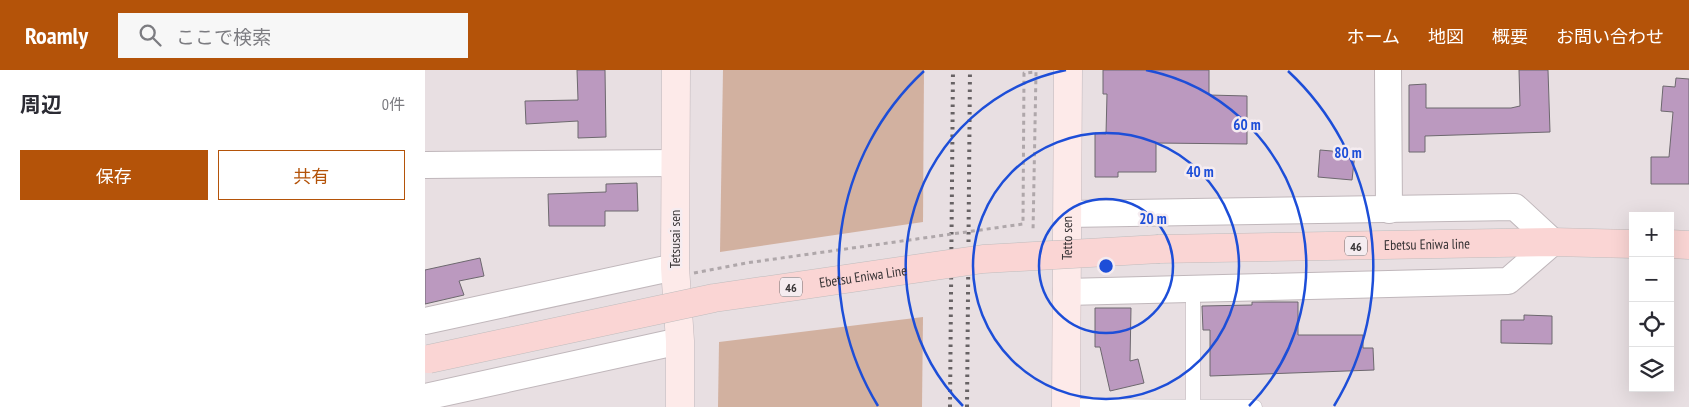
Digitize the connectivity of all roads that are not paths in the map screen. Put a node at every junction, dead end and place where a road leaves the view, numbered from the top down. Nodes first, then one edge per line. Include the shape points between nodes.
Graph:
1 (676, 70) edge
2 (1068, 70) edge
3 (1388, 70) edge
4 (675, 164) junction
5 (425, 165) edge
6 (1389, 210) junction
7 (1067, 214) junction
8 (1553, 242) junction
9 (1629, 244) edge
10 (1674, 244) edge
11 (1689, 244) edge
12 (1159, 249) joint
13 (684, 270) junction
14 (1193, 288) junction
15 (1066, 292) junction
16 (425, 321) edge
17 (680, 340) junction
18 (427, 360) edge
19 (425, 397) edge
20 (463, 398) edge
21 (1066, 406) edge
22 (1193, 406) edge
23 (680, 407) edge
24 (1255, 407) edge

1 - 4 street, Tetsusai sen
2 - 7 street, Tetto sen
3 - 6 street
4 - 5 street
4 - 13 street, Tetsusai sen
6 - 7 street
6 - 8 street via 1515,208
7 - 15 street, Tetto sen
8 - 9 main road, Ebetsu Eniwa line / 46
8 - 12 main road, Ebetsu Eniwa line / 46
8 - 14 street via 1508,281
10 - 11 main road
12 - 18 main road, Ebetsu Eniwa Line / 46, bridge via 983,259 714,298
13 - 16 street
13 - 17 street, Tetsusai sen
14 - 15 street
14 - 22 lane
15 - 21 street, Tetto sen
17 - 20 street
17 - 23 street, Tetsusai sen
19 - 20 street
21 - 22 lane
22 - 24 lane

